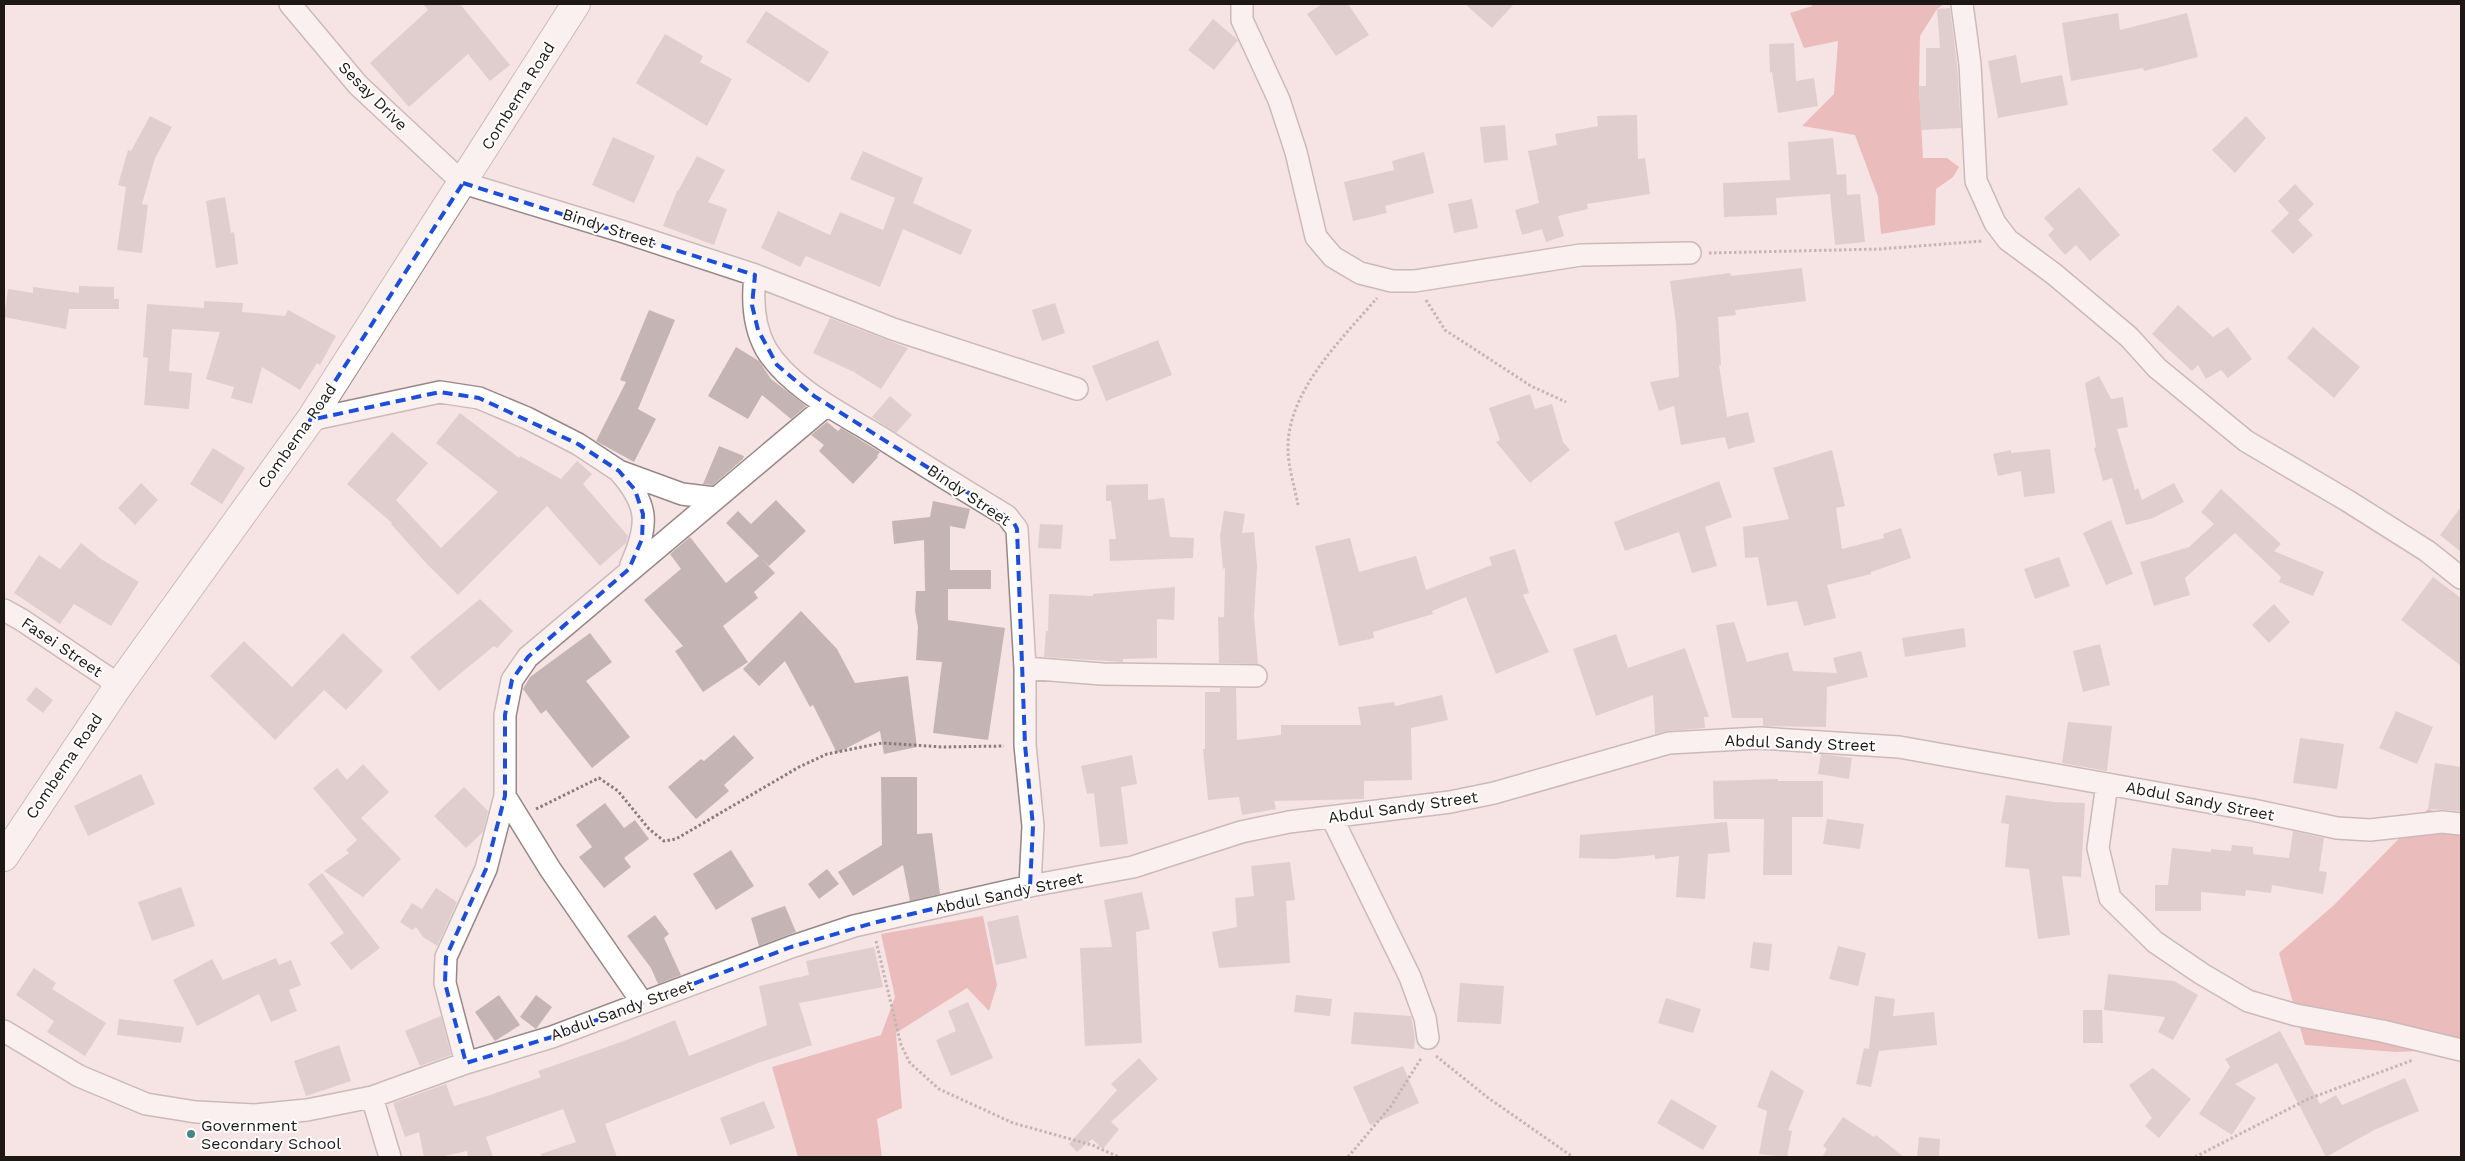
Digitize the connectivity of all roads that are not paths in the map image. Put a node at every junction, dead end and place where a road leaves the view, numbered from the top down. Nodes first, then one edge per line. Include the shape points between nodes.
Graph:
1 (290, 4) edge
2 (576, 4) edge
3 (1242, 4) edge
4 (1962, 4) edge
5 (463, 183) junction
6 (1690, 253) road end
7 (755, 275) junction
8 (1077, 389) dead end
9 (827, 404) junction
10 (310, 420) junction
11 (619, 471) junction
12 (715, 498) junction
13 (629, 570) junction
14 (2461, 578) edge
15 (4, 610) edge
16 (1024, 668) junction
17 (1256, 676) dead end
18 (119, 685) junction
19 (2107, 784) junction
20 (505, 796) junction
21 (1332, 818) junction
22 (2461, 824) edge
23 (4, 857) edge
24 (1030, 886) junction
25 (642, 1002) junction
26 (4, 1031) edge
27 (1428, 1043) road end
28 (2461, 1050) edge
29 (466, 1063) junction
30 (372, 1097) junction
31 (390, 1157) edge

1 - 5 street, Sesay Drive via 358,85
2 - 5 street, Combema Road
3 - 6 street via 1242,20 1279,100 1296,152 1316,237 1333,256 1360,273 1392,281 1414,281 1581,255
4 - 14 street via 1970,64 1976,181 1995,223 2008,240 2121,330 2157,368 2246,441 2427,551
5 - 7 street, Bindy Street
5 - 10 street, Combema Road
7 - 8 street, Bindy Street via 894,329
7 - 9 street, Bindy Street via 752,305 765,348 777,365
9 - 12 street
9 - 16 street, Bindy Street via 1013,521 1017,529
10 - 11 street via 440,392 479,398 578,444
10 - 18 street, Combema Road
11 - 12 street via 682,494
11 - 13 street via 635,490 643,514 642,539
12 - 13 street
13 - 20 street via 528,657 512,680 505,715
15 - 18 street, Fasei Street
16 - 17 street via 1102,674
16 - 24 street, Bindy Street via 1025,746 1033,826
18 - 23 street, Combema Road
19 - 21 street, Abdul Sandy Street via 1899,747 1770,739 1727,740 1670,743 1494,793
19 - 22 street, Abdul Sandy Street via 2337,828 2370,830 2442,822
19 - 28 street via 2098,848 2110,898 2155,942 2248,1001 2296,1016 2382,1031
20 - 25 street via 550,869
20 - 29 street via 486,869 446,957 444,983
21 - 24 street, Abdul Sandy Street via 1289,822 1242,832 1133,868
21 - 27 street via 1410,977 1425,1018
24 - 25 street, Abdul Sandy Street via 854,926
25 - 29 street, Abdul Sandy Street via 552,1037
26 - 30 street, Abdul Sandy Street via 79,1076 146,1104 196,1112 254,1115 307,1110
29 - 30 street, Abdul Sandy Street
30 - 31 street

